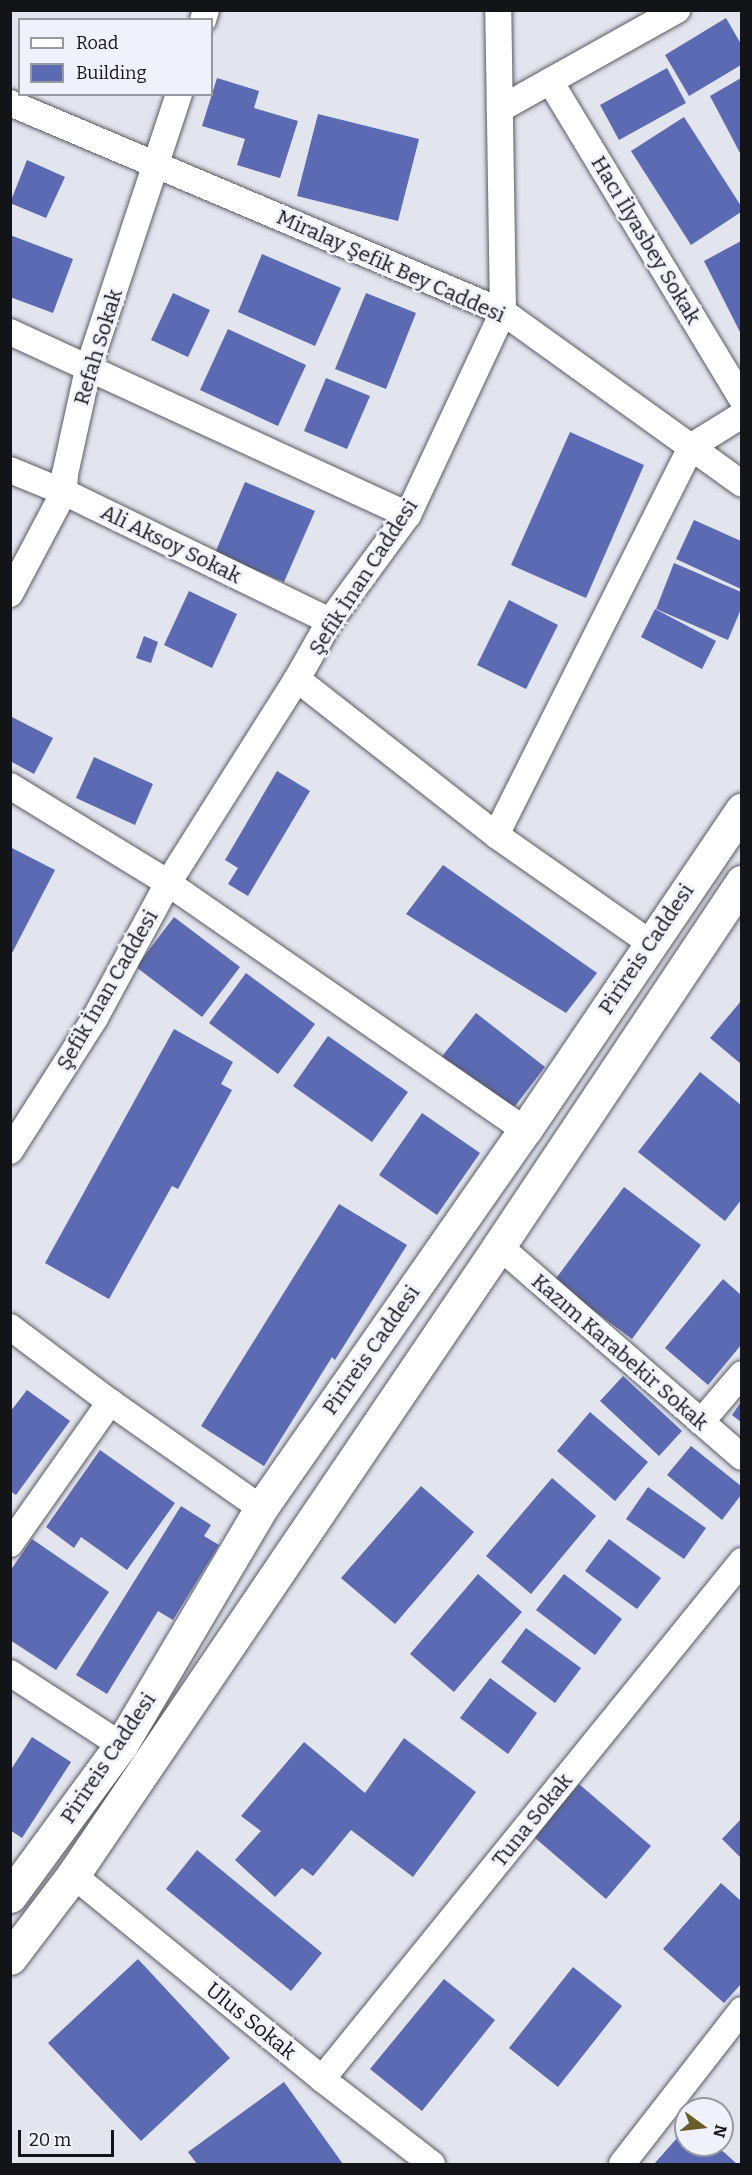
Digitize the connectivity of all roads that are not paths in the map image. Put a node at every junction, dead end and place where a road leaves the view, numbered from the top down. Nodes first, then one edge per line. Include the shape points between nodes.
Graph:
1 (498, 10) edge
2 (677, 10) edge
3 (550, 81) junction
4 (178, 96) edge
5 (10, 103) edge
6 (500, 109) junction
7 (157, 165) junction
8 (503, 312) junction
9 (10, 332) edge
10 (88, 369) junction
11 (741, 399) edge
12 (741, 415) edge
13 (692, 446) junction
14 (10, 470) edge
15 (741, 484) edge
16 (64, 492) junction
17 (408, 516) junction
18 (10, 594) edge
19 (330, 621) junction
20 (297, 679) junction
21 (10, 786) edge
22 (741, 809) edge
23 (496, 835) junction
24 (741, 882) edge
25 (168, 883) junction
26 (650, 943) junction
27 (525, 1130) junction
28 (10, 1151) edge
29 (500, 1246) junction
30 (10, 1327) edge
31 (741, 1374) edge
32 (110, 1402) junction
33 (701, 1422) junction
34 (741, 1457) edge
35 (261, 1508) junction
36 (10, 1544) edge
37 (741, 1561) edge
38 (10, 1673) edge
39 (121, 1745) junction
40 (73, 1875) junction
41 (10, 1896) edge
42 (10, 1958) edge
43 (741, 2010) edge
44 (322, 2079) junction
45 (432, 2164) edge
46 (622, 2164) edge

1 - 6 street, Şefik İnan Caddesi
2 - 3 street
3 - 6 street
3 - 11 street, Hacı İlyasbey Sokak
4 - 7 street, Refah Sokak
5 - 7 street, Miralay Şefik Bey Caddesi
6 - 8 street, Şefik İnan Caddesi
7 - 8 street, Miralay Şefik Bey Caddesi
7 - 10 street, Refah Sokak
8 - 13 street, Miralay Şefik Bey Caddesi
8 - 17 street, Şefik İnan Caddesi
9 - 10 street
10 - 16 street, Refah Sokak
10 - 17 street
12 - 13 street
13 - 15 street, Miralay Şefik Bey Caddesi
13 - 23 street
14 - 16 street, Ali Aksoy Sokak
16 - 18 street, Refah Sokak
16 - 19 street, Ali Aksoy Sokak
17 - 19 street, Şefik İnan Caddesi
19 - 20 street, Şefik İnan Caddesi
20 - 23 street
20 - 25 street, Şefik İnan Caddesi
21 - 25 street
22 - 26 highway, Pirireis Caddesi
23 - 26 street
24 - 29 highway, Pirireis Caddesi
25 - 27 street
25 - 28 street, Şefik İnan Caddesi via 95,1018
26 - 27 highway, Pirireis Caddesi
27 - 35 highway, Pirireis Caddesi
29 - 33 street, Kazım Karabekir Sokak
29 - 40 highway, Pirireis Caddesi
30 - 32 street
31 - 33 street
32 - 35 street
32 - 36 street
33 - 34 street, Kazım Karabekir Sokak
35 - 39 highway, Pirireis Caddesi
37 - 44 street, Tuna Sokak
38 - 39 street
39 - 41 highway, Pirireis Caddesi
40 - 42 highway, Pirireis Caddesi
40 - 44 street, Ulus Sokak
43 - 46 street
44 - 45 street, Ulus Sokak

